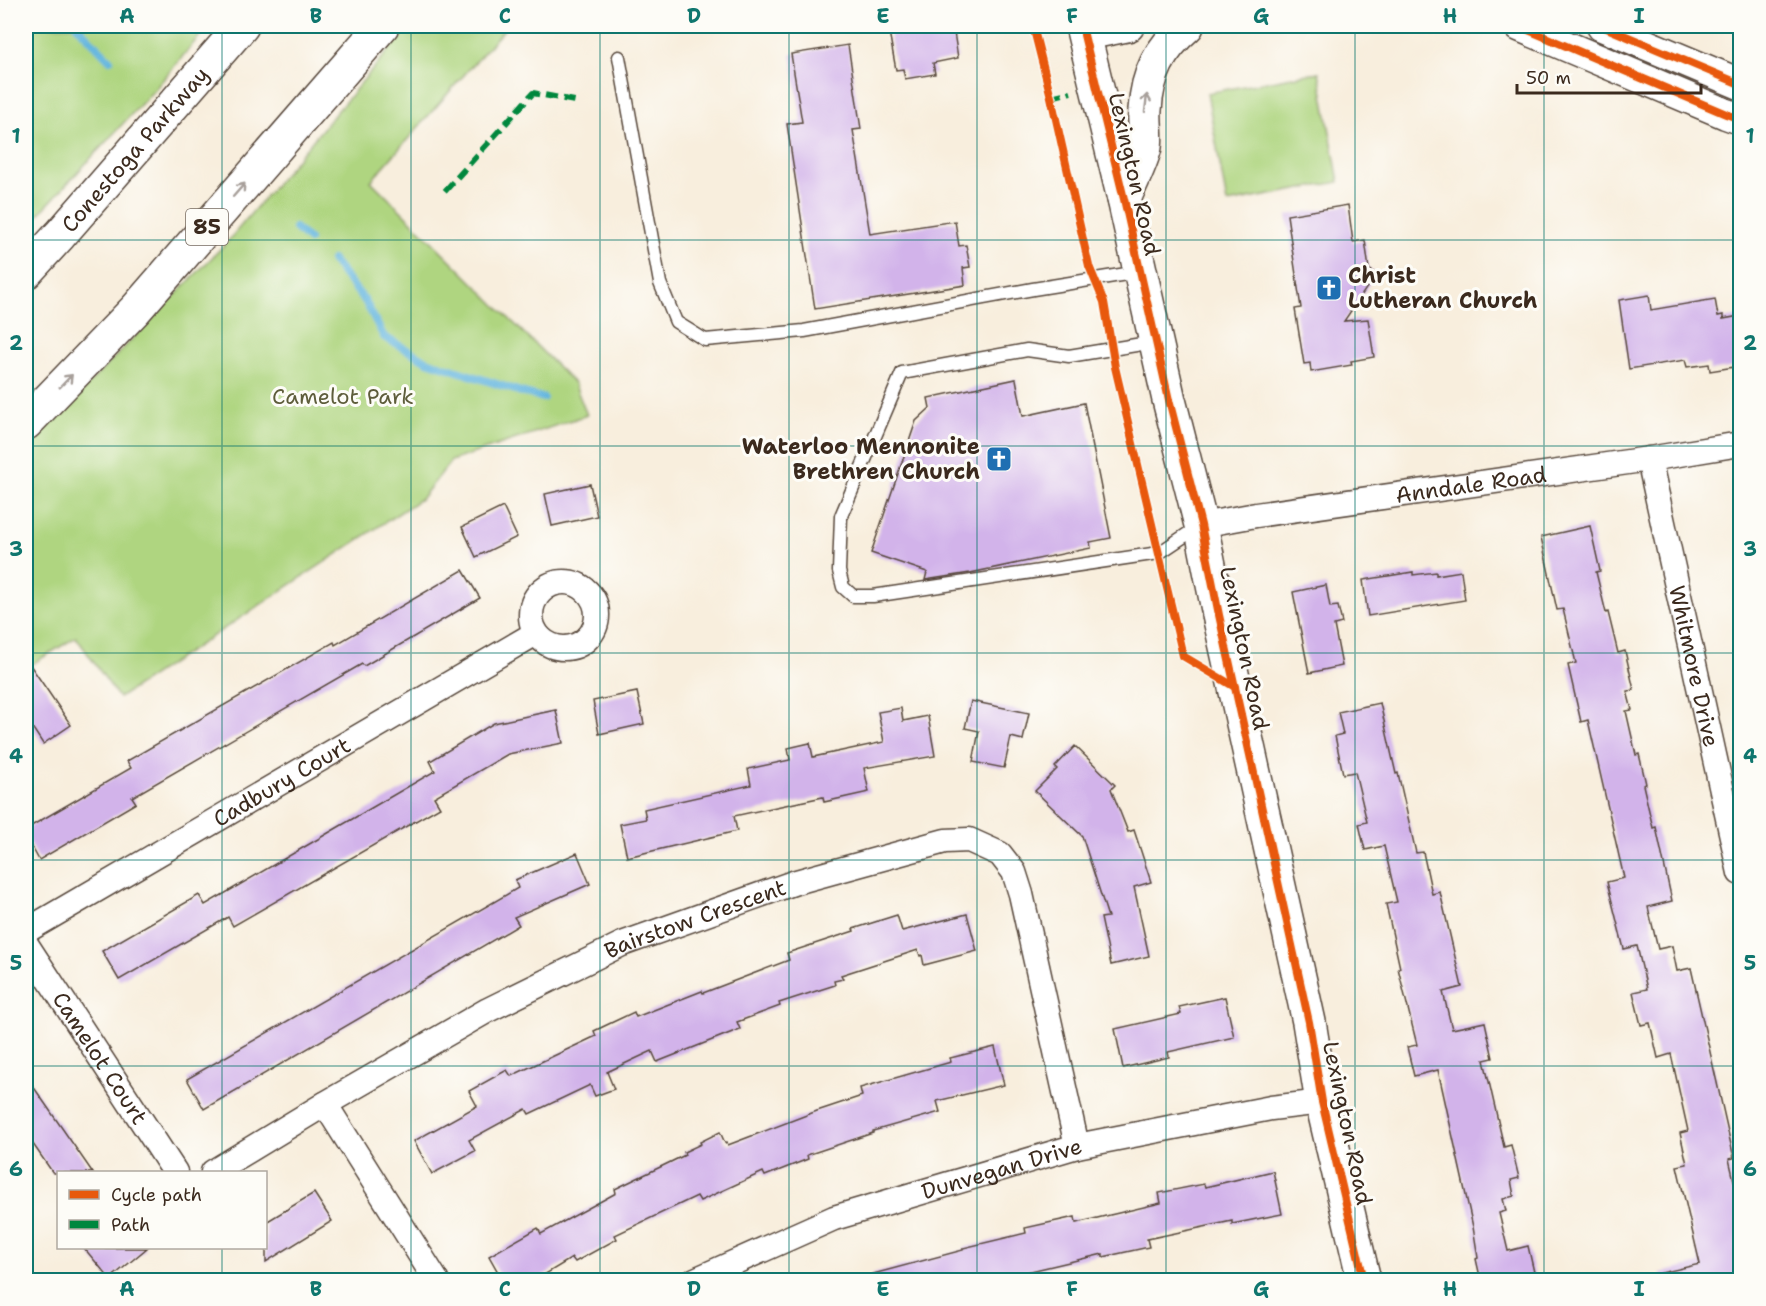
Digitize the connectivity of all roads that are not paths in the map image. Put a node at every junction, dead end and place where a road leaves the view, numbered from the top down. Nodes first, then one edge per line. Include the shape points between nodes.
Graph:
1 (242, 26) edge
2 (382, 26) edge
3 (1129, 26) edge
4 (1187, 26) edge
5 (1519, 26) edge
6 (1602, 26) edge
7 (1083, 30) edge
8 (619, 57) dead end
9 (1740, 84) edge
10 (1740, 119) edge
11 (1124, 199) junction
12 (26, 272) edge
13 (1140, 272) junction
14 (1155, 342) junction
15 (26, 423) edge
16 (1740, 444) edge
17 (1649, 459) junction
18 (1201, 525) junction
19 (536, 633) dead end
20 (1740, 873) edge
21 (26, 931) edge
22 (26, 944) edge
23 (1322, 1102) junction
24 (325, 1104) junction
25 (1077, 1146) junction
26 (174, 1171) edge
27 (216, 1171) edge
28 (436, 1281) edge
29 (695, 1281) edge
30 (1364, 1281) edge

1 - 12 main road, Conestoga Parkway
15 -> 2 main road, 85 via 136,309
3 - 7 street
11 -> 4 main road via 1145,147 1150,78 1157,60
5 - 10 street
6 - 9 street
7 - 11 main road, Lexington Road
8 - 13 lane via 660,283 676,322 705,340 804,331
11 - 13 main road, Lexington Road
13 - 14 main road, Lexington Road
14 - 18 main road, Lexington Road
14 - 18 lane via 1069,356 1027,350 902,373 841,516 839,571 843,587 854,596 873,596 1159,554
16 - 17 street, Anndale Road
17 - 18 street, Anndale Road
17 - 20 street, Whitmore Drive
18 - 23 main road, Lexington Road via 1309,1022
19 - 21 street, Cadbury Court
22 - 26 street, Camelot Court
23 - 25 street, Dunvegan Drive via 1271,1108
23 - 30 main road, Lexington Road
24 - 25 street, Bairstow Crescent via 488,1010 622,944 796,882 945,841 969,840 1000,855 1014,872
24 - 27 street
24 - 28 street
25 - 29 street, Dunvegan Drive via 834,1218

